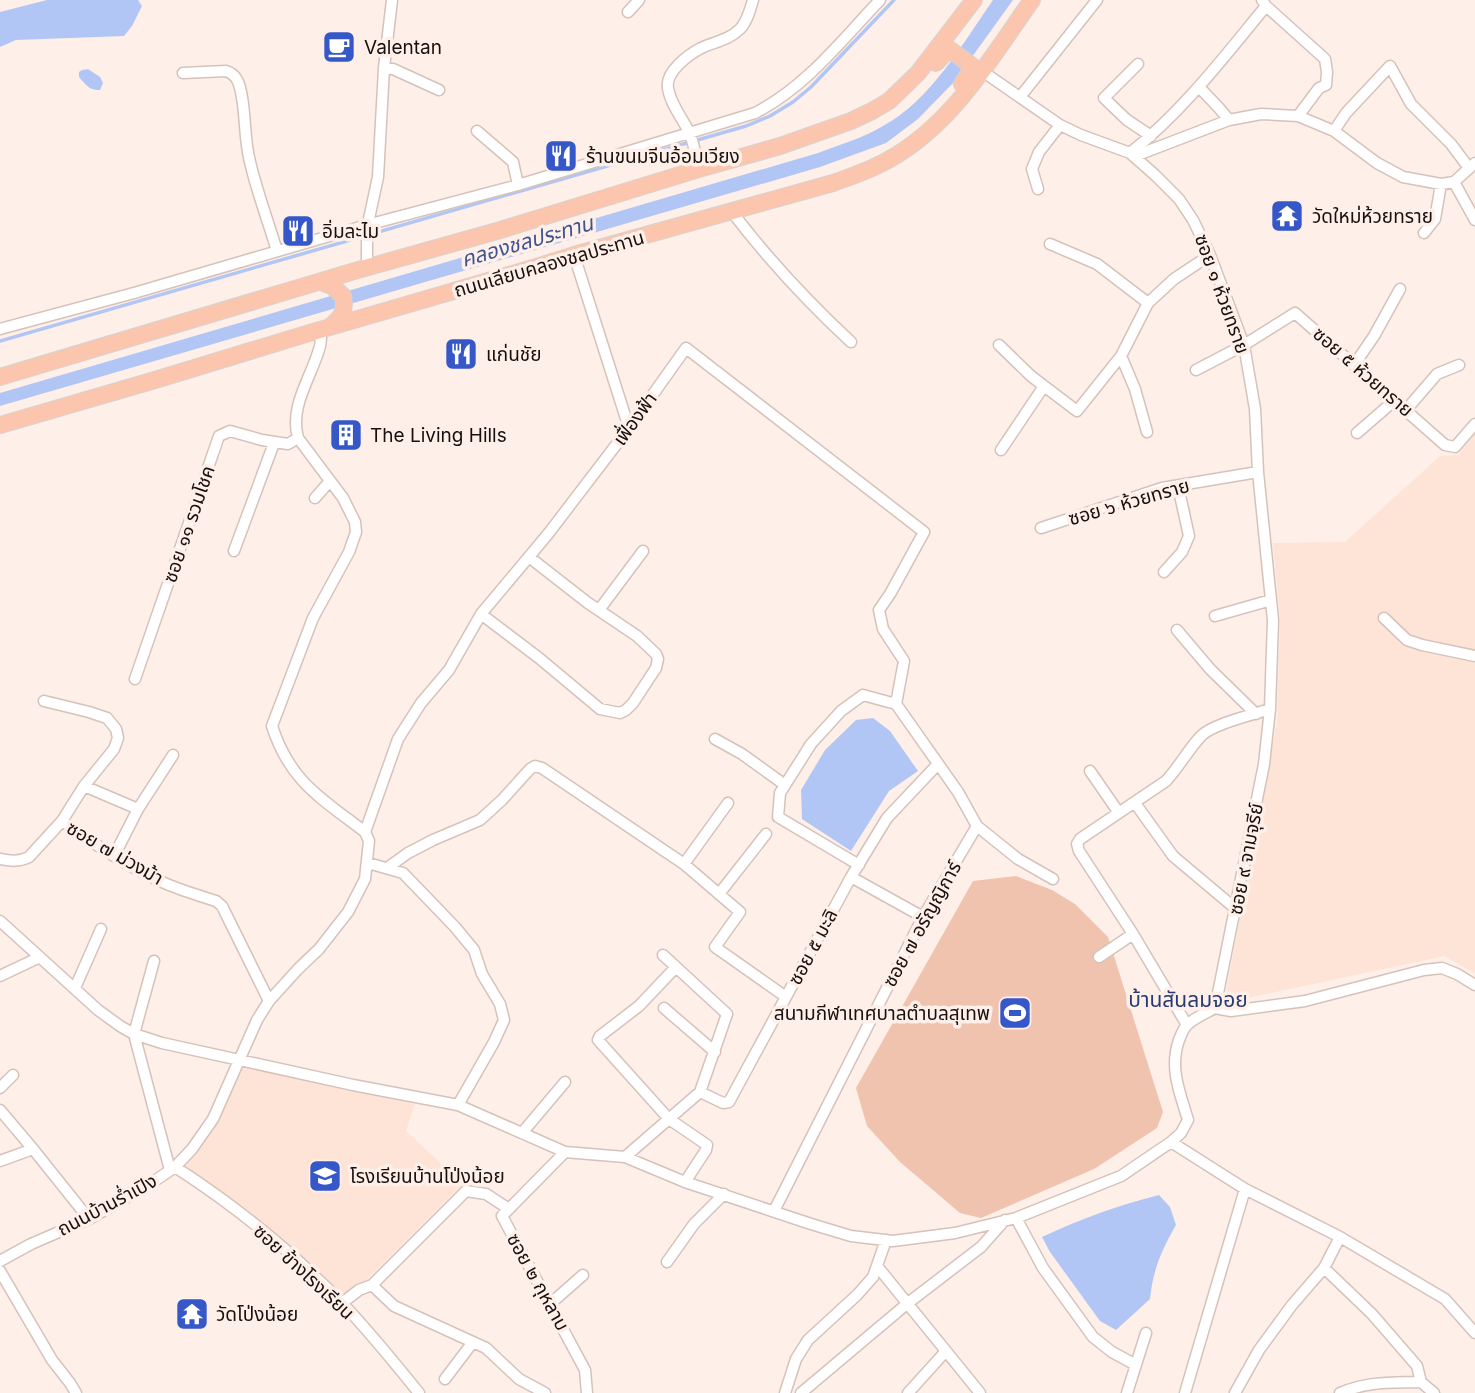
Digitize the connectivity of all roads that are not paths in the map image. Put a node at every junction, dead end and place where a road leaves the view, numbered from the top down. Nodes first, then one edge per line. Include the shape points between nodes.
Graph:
1 (392, 0) edge
2 (639, 0) edge
3 (753, 0) edge
4 (880, 0) edge
5 (976, 0) edge
6 (1030, 0) edge
7 (1097, 0) edge
8 (1264, 3) edge
9 (628, 12) dead end
10 (952, 46) junction
11 (976, 64) junction
12 (1138, 64) dead end
13 (384, 68) junction
14 (183, 73) dead end
15 (1199, 87) junction
16 (439, 90) dead end
17 (1020, 97) junction
18 (889, 101) junction
19 (1298, 116) junction
20 (1229, 120) junction
21 (1060, 125) junction
22 (477, 131) dead end
23 (1334, 131) junction
24 (690, 136) junction
25 (1151, 136) junction
26 (1132, 155) junction
27 (1472, 165) edge
28 (699, 169) junction
29 (1454, 182) junction
30 (1441, 184) junction
31 (518, 185) junction
32 (1038, 190) dead end
33 (732, 212) junction
34 (1475, 220) edge
35 (367, 227) junction
36 (1424, 233) dead end
37 (1050, 244) dead end
38 (277, 251) junction
39 (574, 255) junction
40 (1210, 255) junction
41 (359, 273) junction
42 (326, 284) junction
43 (1400, 289) dead end
44 (1148, 303) junction
45 (369, 312) junction
46 (331, 324) junction
47 (0, 329) edge
48 (851, 342) dead end
49 (999, 345) dead end
50 (1244, 345) junction
51 (1121, 356) junction
52 (1354, 365) junction
53 (1460, 365) dead end
54 (1196, 370) dead end
55 (0, 377) edge
56 (1044, 386) junction
57 (1395, 400) junction
58 (1406, 410) junction
59 (1475, 424) edge
60 (0, 425) edge
61 (629, 428) junction
62 (1147, 432) dead end
63 (1357, 433) dead end
64 (298, 438) junction
65 (274, 443) junction
66 (1001, 450) dead end
67 (1258, 472) junction
68 (330, 481) junction
69 (1178, 486) junction
70 (315, 498) dead end
71 (1041, 528) dead end
72 (234, 551) dead end
73 (643, 551) dead end
74 (529, 557) junction
75 (1164, 572) dead end
76 (1271, 600) junction
77 (599, 610) junction
78 (481, 614) junction
79 (1216, 616) dead end
80 (1384, 618) dead end
81 (1177, 630) dead end
82 (1475, 656) edge
83 (135, 679) dead end
84 (44, 701) dead end
85 (895, 704) junction
86 (1270, 709) junction
87 (1256, 714) junction
88 (715, 740) dead end
89 (173, 755) dead end
90 (938, 764) junction
91 (1090, 771) dead end
92 (785, 785) junction
93 (84, 786) junction
94 (728, 803) dead end
95 (1135, 803) junction
96 (138, 810) junction
97 (1119, 813) junction
98 (61, 821) junction
99 (977, 825) junction
100 (365, 832) junction
101 (766, 834) dead end
102 (114, 856) junction
103 (0, 859) edge
104 (368, 863) junction
105 (684, 864) junction
106 (859, 865) junction
107 (387, 868) junction
108 (851, 877) junction
109 (1053, 879) dead end
110 (719, 894) junction
111 (1236, 909) junction
112 (923, 917) junction
113 (0, 921) edge
114 (101, 929) dead end
115 (1133, 934) junction
116 (663, 955) dead end
117 (40, 957) junction
118 (1099, 957) dead end
119 (154, 961) dead end
120 (676, 967) junction
121 (0, 976) edge
122 (1475, 985) edge
123 (75, 988) junction
124 (786, 997) junction
125 (269, 1001) junction
126 (1215, 1008) junction
127 (664, 1009) dead end
128 (1187, 1025) junction
129 (134, 1034) junction
130 (715, 1052) junction
131 (239, 1059) junction
132 (13, 1075) dead end
133 (565, 1082) dead end
134 (0, 1088) edge
135 (700, 1092) junction
136 (458, 1105) junction
137 (0, 1110) edge
138 (669, 1119) junction
139 (522, 1133) junction
140 (1171, 1142) junction
141 (33, 1149) junction
142 (565, 1152) junction
143 (625, 1157) junction
144 (0, 1161) edge
145 (172, 1168) junction
146 (685, 1182) junction
147 (1245, 1189) junction
148 (724, 1194) junction
149 (509, 1209) junction
150 (774, 1211) junction
151 (89, 1219) junction
152 (1011, 1219) junction
153 (1340, 1237) junction
154 (886, 1240) junction
155 (0, 1261) edge
156 (667, 1262) dead end
157 (877, 1266) junction
158 (1324, 1268) junction
159 (0, 1271) edge
160 (583, 1275) dead end
161 (372, 1285) junction
162 (342, 1303) junction
163 (908, 1303) junction
164 (550, 1304) junction
165 (1475, 1332) edge
166 (1146, 1333) dead end
167 (473, 1342) junction
168 (946, 1351) junction
169 (1136, 1365) junction
170 (445, 1379) dead end
171 (1421, 1382) junction
172 (76, 1393) edge
173 (419, 1393) edge
174 (545, 1393) edge
175 (587, 1393) edge
176 (785, 1393) edge
177 (801, 1393) edge
178 (908, 1393) edge
179 (980, 1393) edge
180 (1127, 1393) edge
181 (1185, 1393) edge
182 (1235, 1393) edge
183 (1340, 1393) edge
184 (1434, 1393) edge

1 - 13 street
2 - 9 street
3 - 24 street via 740,29 700,49 671,74 669,92
4 - 24 street via 785,96 755,113
5 - 10 main road
5 - 18 main road via 918,74
6 - 11 main road, ถนนเลียบคลองชลประทาน
7 - 17 street
8 - 15 street
8 - 19 street via 1325,60 1326,85
10 - 11 main road
10 - 18 main road via 910,93
11 - 17 street, ซอย ๑ ห้วยทราย
11 - 33 main road, ถนนเลียบคลองชลประทาน via 955,106 890,160 833,183
12 - 25 street via 1104,98
13 - 16 street
13 - 35 street via 378,177
14 - 38 street via 226,71 237,80 250,162
15 - 20 street
15 - 25 street
17 - 21 street, ซอย ๑ ห้วยทราย
18 - 28 main road via 823,132
19 - 20 street via 1261,114
19 - 23 street
20 - 26 street
21 - 26 street, ซอย ๑ ห้วยทราย
21 - 32 street via 1032,169
22 - 31 street via 513,162
23 - 27 street via 1390,66 1411,104
23 - 30 street via 1403,177
24 - 28 street
24 - 31 street
25 - 26 street
26 - 40 street, ซอย ๑ ห้วยทราย via 1179,199
27 - 29 street
28 - 41 main road
29 - 30 street
29 - 34 street
30 - 36 street via 1435,219
31 - 35 street
33 - 39 main road, ถนนเลียบคลองชลประทาน
33 - 48 street via 773,262
35 - 38 street
35 - 41 street
37 - 44 street via 1097,264
38 - 47 street
39 - 45 main road, ถนนเลียบคลองชลประทาน
39 - 61 street
40 - 44 street
40 - 50 street, ซอย ๑ ห้วยทราย
41 - 42 main road
41 - 45 main road via 347,288 348,295 353,305
42 - 46 main road via 343,296 344,310
42 - 55 main road
43 - 52 street
44 - 51 street
45 - 46 main road, ถนนเลียบคลองชลประทาน
46 - 60 main road, ถนนเลียบคลองชลประทาน
46 - 64 street via 298,403
49 - 56 street
50 - 52 street, ซอย ๕ ห้วยทราย via 1295,313
50 - 54 street
50 - 67 street, ซอย ๑ ห้วยทราย via 1255,409
51 - 56 street via 1077,411
51 - 62 street
52 - 57 street, ซอย ๕ ห้วยทราย
53 - 58 street via 1437,374
56 - 66 street
57 - 58 street, ซอย ๕ ห้วยทราย
57 - 63 street
58 - 59 street, ซอย ๕ ห้วยทราย via 1445,444 1455,447
61 - 74 street, เฟื่องฟ้า
61 - 85 street, เฟื่องฟ้า via 686,348 924,532 879,610 883,629 904,661
64 - 65 street, ซอย ๑๑ รวมโชค via 288,444
64 - 68 street
65 - 72 street
65 - 83 street, ซอย ๑๑ รวมโชค via 230,431 219,436
67 - 69 street, ซอย ๖ ห้วยทราย
67 - 76 street, ซอย ๑ ห้วยทราย
68 - 70 street
68 - 100 street via 343,498 356,532 313,618 272,726 299,778
69 - 71 street, ซอย ๖ ห้วยทราย
69 - 75 street via 1189,536
73 - 77 street
74 - 77 street
74 - 78 street, เฟื่องฟ้า
76 - 79 street
76 - 86 street, ซอย ๑ ห้วยทราย
77 - 78 street via 637,636 658,659 645,687 620,713 600,709
78 - 100 street, เฟื่องฟ้า via 449,670 398,739
80 - 82 street via 1406,640
81 - 87 street
84 - 93 street via 107,718 116,729 114,750
85 - 90 street
85 - 92 street via 863,695 841,711 811,744
86 - 87 street
86 - 111 street, ซอย ๙ จามจุรีย์
87 - 95 street via 1202,735 1166,781
88 - 92 street
89 - 96 street
90 - 99 street
90 - 106 street, ซอย ๕ มะลิ via 887,818
91 - 97 street
92 - 106 street via 779,793 778,817
93 - 96 street
93 - 98 street
94 - 105 street
95 - 97 street
95 - 111 street via 1172,856
96 - 102 street
97 - 115 street via 1077,844
98 - 102 street, ซอย ๗ ม่วงม้า
98 - 103 street, ซอย ๗ ม่วงม้า via 29,857 22,861
99 - 109 street via 1018,859
99 - 112 street, ซอย ๗ อรัญญิการ์
100 - 104 street
101 - 110 street
102 - 125 street, ซอย ๗ ม่วงม้า via 222,906
104 - 107 street
104 - 125 street, ถนนบ้านร่ำเปิง via 348,912
105 - 107 street via 535,766 480,820 433,840
105 - 110 street
106 - 108 street, ซอย ๕ มะลิ
107 - 136 street via 403,873 455,927 474,950 500,1004 504,1020
108 - 112 street
108 - 124 street, ซอย ๕ มะลิ
110 - 124 street via 740,912 715,947
111 - 126 street, ซอย ๙ จามจุรีย์
112 - 150 street, ซอย ๗ อรัญญิการ์
113 - 117 street
114 - 123 street
115 - 118 street
115 - 128 street
116 - 120 street
117 - 121 street
117 - 123 street
119 - 129 street
120 - 130 street via 727,1014
120 - 138 street via 648,998 598,1040
122 - 126 street via 1442,968 1305,1001 1231,1011
123 - 129 street
124 - 135 street, ซอย ๕ มะลิ via 729,1102
125 - 131 street, ถนนบ้านร่ำเปิง
126 - 128 street
127 - 130 street
128 - 140 street via 1174,1058 1188,1120
129 - 131 street
129 - 145 street
130 - 135 street
131 - 136 street
131 - 145 street, ถนนบ้านร่ำเปิง via 213,1119
132 - 134 street
133 - 139 street
135 - 138 street
136 - 139 street
137 - 141 street
138 - 143 street
138 - 146 street via 708,1147
139 - 142 street
140 - 147 street
140 - 152 street via 1121,1176
141 - 144 street
141 - 151 street
142 - 143 street
142 - 149 street, ซอย ๒ กุหลาบ
143 - 146 street
145 - 151 street, ถนนบ้านร่ำเปิง
145 - 162 street, ซอย ข้างโรงเรียน via 217,1194
146 - 148 street
147 - 153 street
147 - 181 street
148 - 150 street
148 - 156 street via 694,1224
149 - 161 street via 486,1194 466,1191
149 - 164 street, ซอย ๒ กุหลาบ via 502,1216
150 - 154 street via 851,1236
151 - 155 street, ถนนบ้านร่ำเปิง
152 - 154 street via 955,1233
152 - 163 street
152 - 169 street via 1093,1337
153 - 158 street
153 - 165 street via 1445,1299
154 - 157 street
157 - 163 street
157 - 176 street via 857,1295 808,1340
158 - 171 street via 1417,1366
158 - 182 street via 1259,1350
159 - 172 street
160 - 164 street
161 - 162 street
161 - 167 street via 394,1306
162 - 173 street, ซอย ข้างโรงเรียน
163 - 168 street
163 - 177 street
164 - 175 street, ซอย ๒ กุหลาบ via 585,1370
166 - 169 street
167 - 170 street
167 - 174 street via 519,1379
168 - 178 street
168 - 179 street
169 - 180 street
171 - 183 street via 1377,1382
171 - 184 street

